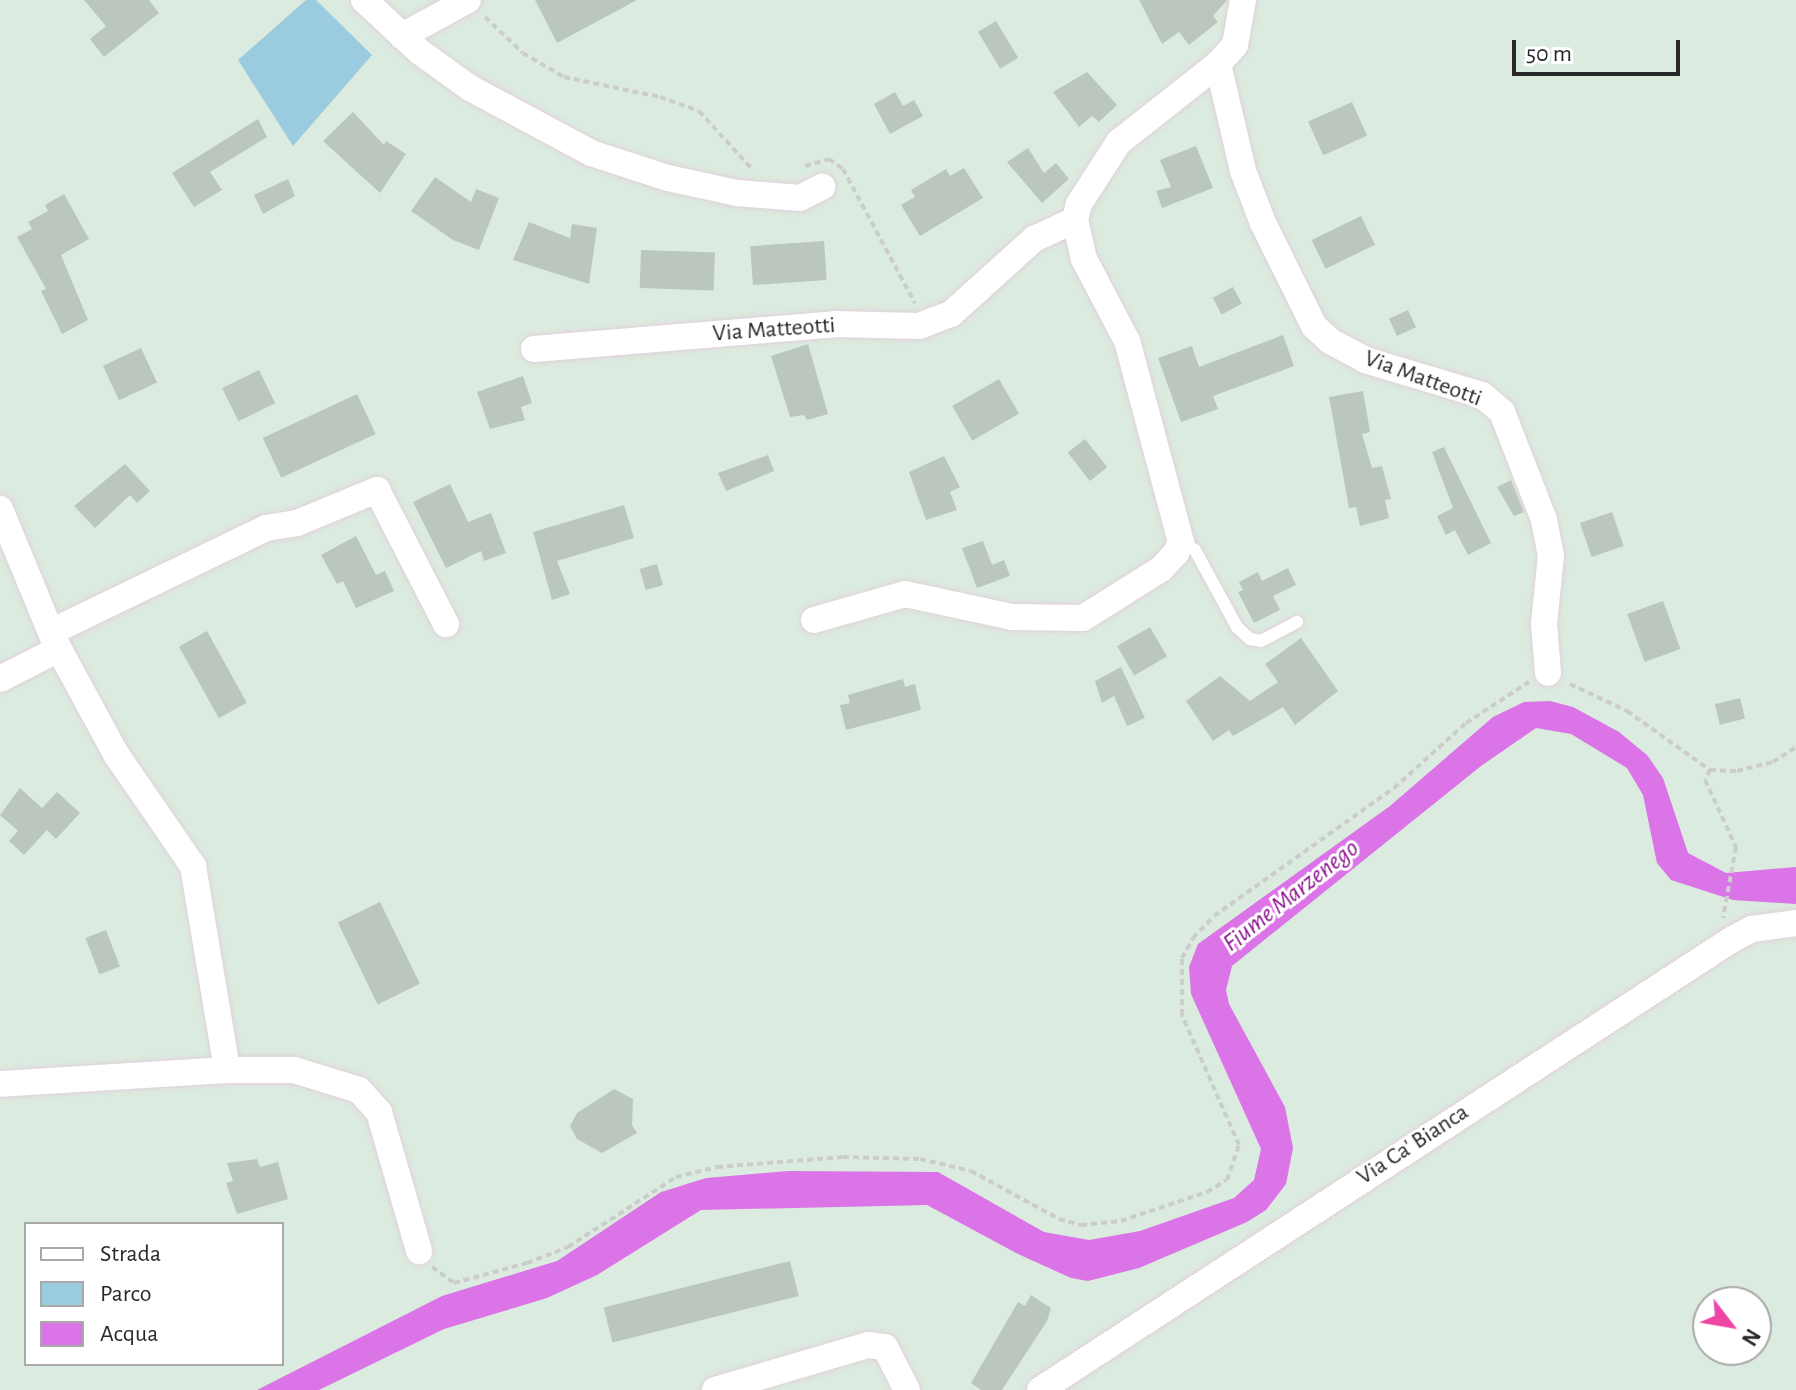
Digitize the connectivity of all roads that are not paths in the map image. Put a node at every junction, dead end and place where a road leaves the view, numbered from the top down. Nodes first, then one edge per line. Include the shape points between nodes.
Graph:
1 (364, 0) edge
2 (1243, 0) edge
3 (473, 4) edge
4 (402, 36) junction
5 (1218, 64) junction
6 (822, 187) dead end
7 (1075, 220) junction
8 (534, 349) dead end
9 (0, 509) edge
10 (1181, 542) junction
11 (814, 620) dead end
12 (1297, 622) dead end
13 (446, 624) dead end
14 (55, 641) junction
15 (1548, 673) road end
16 (0, 679) edge
17 (1796, 923) edge
18 (227, 1070) junction
19 (0, 1084) edge
20 (419, 1251) road end
21 (715, 1390) edge
22 (907, 1390) edge
23 (1040, 1390) edge

1 - 4 street
2 - 5 street via 1235,45
3 - 4 street
4 - 6 street via 516,117 614,162 699,186 767,197 800,198
5 - 7 street via 1119,142 1079,204
5 - 15 street, Via Matteotti via 1258,210 1314,326 1365,360 1482,395 1502,412 1544,520 1551,555 1544,624
7 - 8 street, Via Matteotti via 1034,239 959,308 927,324 835,324
7 - 10 street via 1084,259 1127,341
9 - 14 street
10 - 11 street via 1161,569 1083,618 1012,617 905,594
10 - 12 lane via 1195,550 1237,627 1250,639 1261,641
13 - 14 street via 377,490 297,523 266,528
14 - 16 street
14 - 18 street via 116,754 193,866
17 - 23 street, Via Ca' Bianca via 1752,929 1731,940
18 - 19 street
18 - 20 street via 294,1070 359,1090 379,1112
21 - 22 street via 868,1345 885,1347

